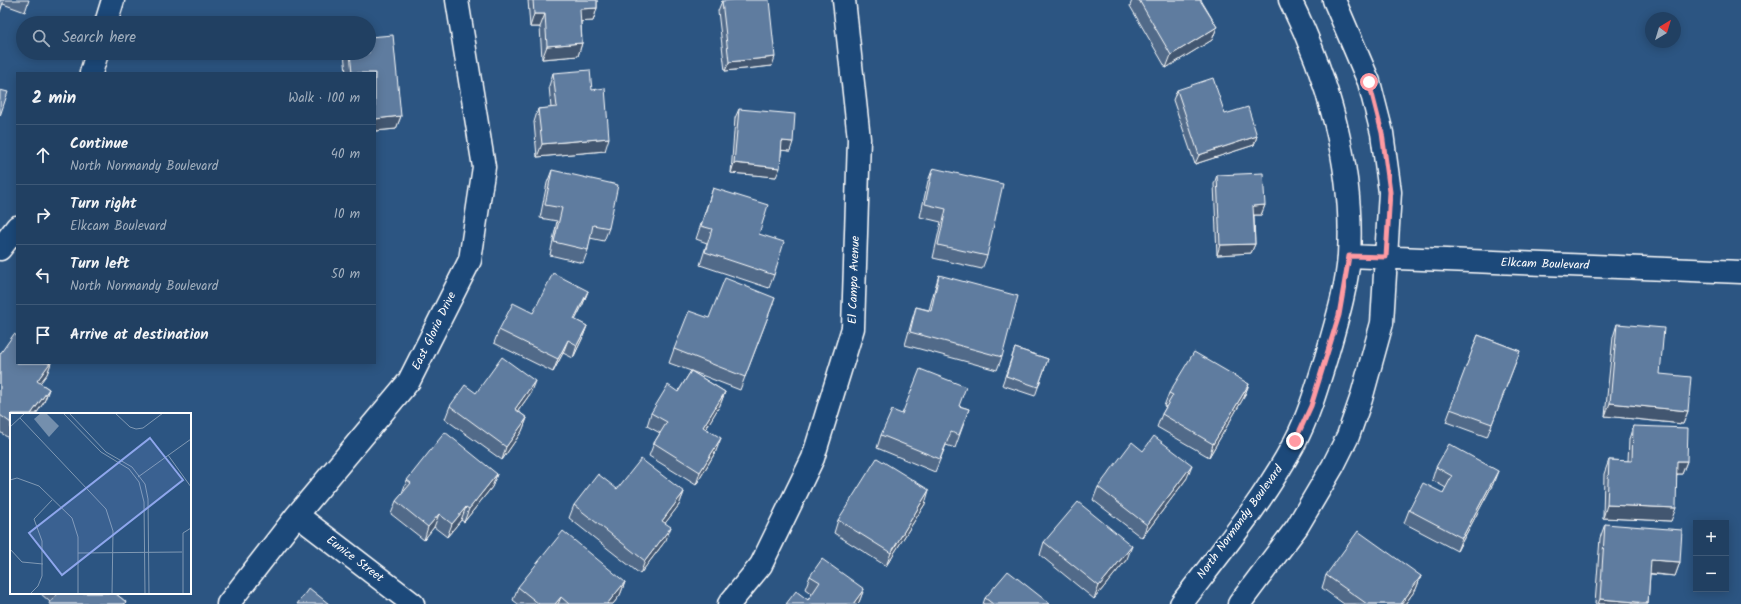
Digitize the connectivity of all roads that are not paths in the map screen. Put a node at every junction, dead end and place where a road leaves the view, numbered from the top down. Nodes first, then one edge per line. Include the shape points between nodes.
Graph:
1 (112, 0) edge
2 (458, 0) edge
3 (844, 0) edge
4 (1290, 0) edge
5 (1334, 0) edge
6 (108, 16) edge
7 (95, 60) edge
8 (91, 72) edge
9 (16, 228) edge
10 (0, 249) edge
11 (1349, 256) junction
12 (1386, 257) junction
13 (1741, 272) edge
14 (297, 515) junction
15 (228, 604) edge
16 (413, 604) edge
17 (729, 604) edge
18 (1181, 604) edge
19 (1239, 604) edge

1 - 6 street
2 - 14 street, East Gloria Drive via 484,167 470,260 409,381
3 - 17 street, El Campo Avenue via 859,139 853,328 813,458 761,565
4 - 11 street, North Normandy Boulevard via 1321,74 1337,126 1347,184
5 - 12 street via 1369,82 1382,133 1390,192
7 - 8 street
9 - 10 street
11 - 12 street, Elkcam Boulevard
11 - 18 street, North Normandy Boulevard via 1339,315 1311,406 1295,441 1277,474 1239,529
12 - 13 street, Elkcam Boulevard
12 - 19 street via 1382,323 1369,375 1348,436 1297,527
14 - 15 street, East Gloria Drive
14 - 16 street, Eunice Street

